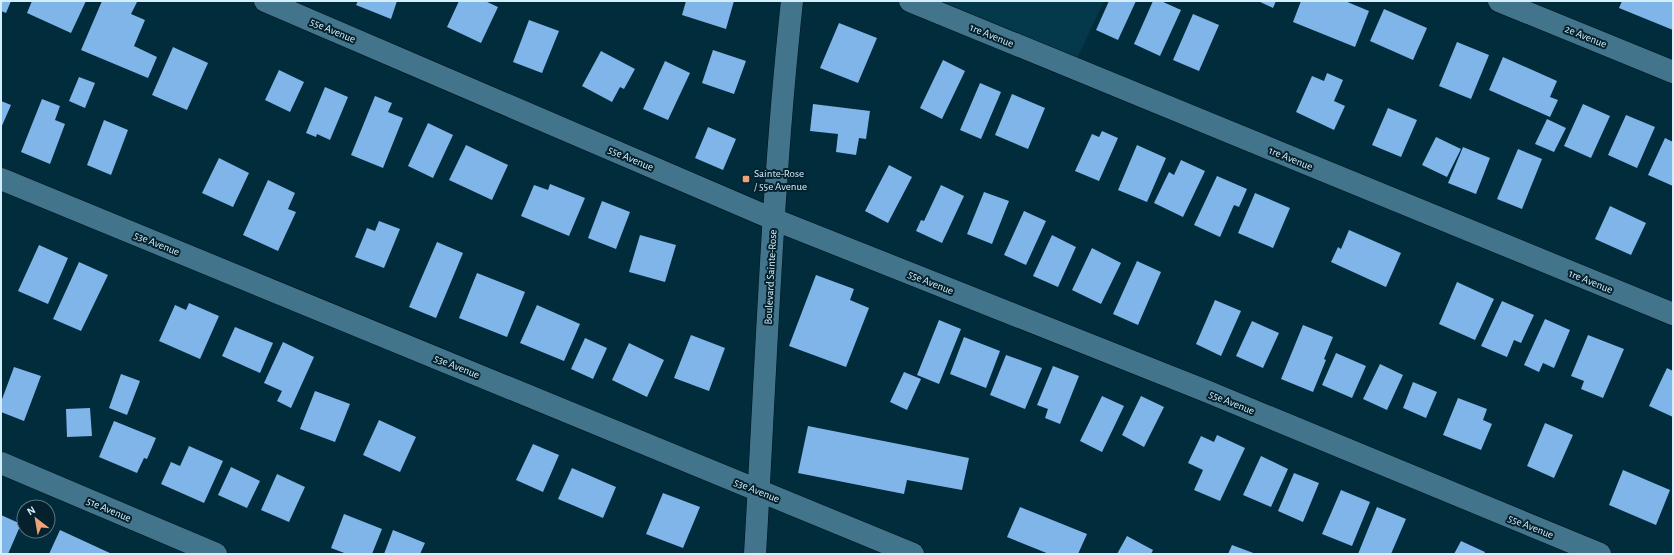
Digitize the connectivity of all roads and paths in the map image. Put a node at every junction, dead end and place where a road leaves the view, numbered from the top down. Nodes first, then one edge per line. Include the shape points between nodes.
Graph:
1 (265, 1) edge
2 (792, 1) edge
3 (910, 1) edge
4 (1500, 1) edge
5 (1673, 72) edge
6 (1, 179) edge
7 (773, 219) junction
8 (1673, 314) edge
9 (1, 463) edge
10 (759, 491) junction
11 (216, 554) edge
12 (755, 554) edge
13 (913, 554) edge
14 (1600, 554) edge

1 - 7 street, 55e Avenue
2 - 7 street, Boulevard Sainte-Rose
3 - 8 street, 1re Avenue
4 - 5 street, 2e Avenue
6 - 10 street, 53e Avenue
7 - 10 street, Boulevard Sainte-Rose
7 - 14 street, 55e Avenue via 1206,391
9 - 11 street, 51e Avenue
10 - 12 street, Boulevard Sainte-Rose
10 - 13 street, 53e Avenue

